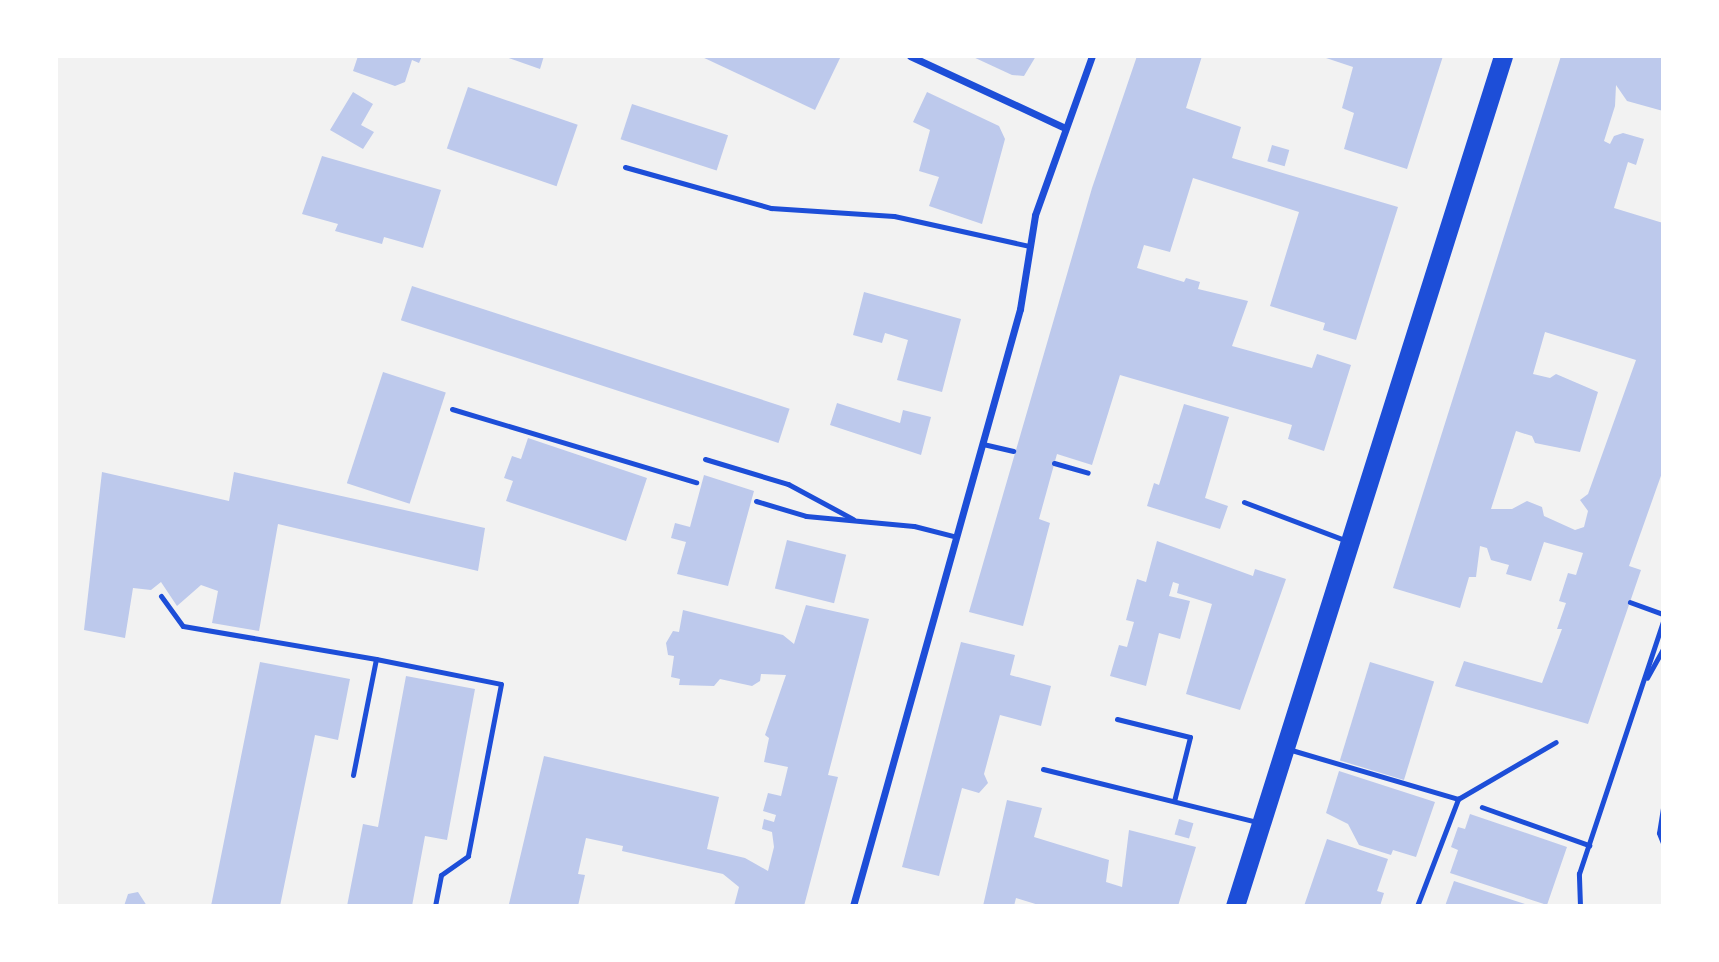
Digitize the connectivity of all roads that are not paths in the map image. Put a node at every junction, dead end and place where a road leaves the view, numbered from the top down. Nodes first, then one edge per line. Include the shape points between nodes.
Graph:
1 (910, 56) edge
2 (1092, 56) edge
3 (1503, 56) edge
4 (1065, 128) junction
5 (625, 167) dead end
6 (1029, 246) junction
7 (452, 409) dead end
8 (983, 444) junction
9 (1013, 451) dead end
10 (705, 459) dead end
11 (1054, 463) dead end
12 (1088, 473) dead end
13 (696, 482) dead end
14 (755, 501) dead end
15 (1244, 502) dead end
16 (855, 520) junction
17 (957, 537) junction
18 (1350, 542) junction
19 (161, 596) dead end
20 (376, 659) junction
21 (1117, 719) dead end
22 (1556, 742) dead end
23 (1283, 748) junction
24 (1043, 769) dead end
25 (352, 775) dead end
26 (1458, 799) junction
27 (1174, 801) junction
28 (1663, 808) edge
29 (1261, 822) junction
30 (1663, 843) edge
31 (435, 906) edge
32 (853, 906) edge
33 (1235, 906) edge
34 (1417, 906) edge

1 - 4 street
2 - 4 street
3 - 18 highway
4 - 6 street
5 - 6 lane via 771,208 894,216
6 - 8 street via 1020,309
7 - 13 lane
8 - 9 lane
8 - 17 street
10 - 16 lane via 788,484
11 - 12 lane
14 - 16 lane via 806,516
15 - 18 lane
16 - 17 lane via 914,526
17 - 32 street via 894,747
18 - 23 highway
19 - 20 lane via 183,626
20 - 25 lane
20 - 31 lane via 501,684 468,856 441,875
21 - 27 lane via 1190,737
22 - 26 lane
23 - 26 lane
23 - 29 highway
24 - 27 lane
26 - 34 lane
27 - 29 lane
28 - 30 lane via 1659,833
29 - 33 highway

